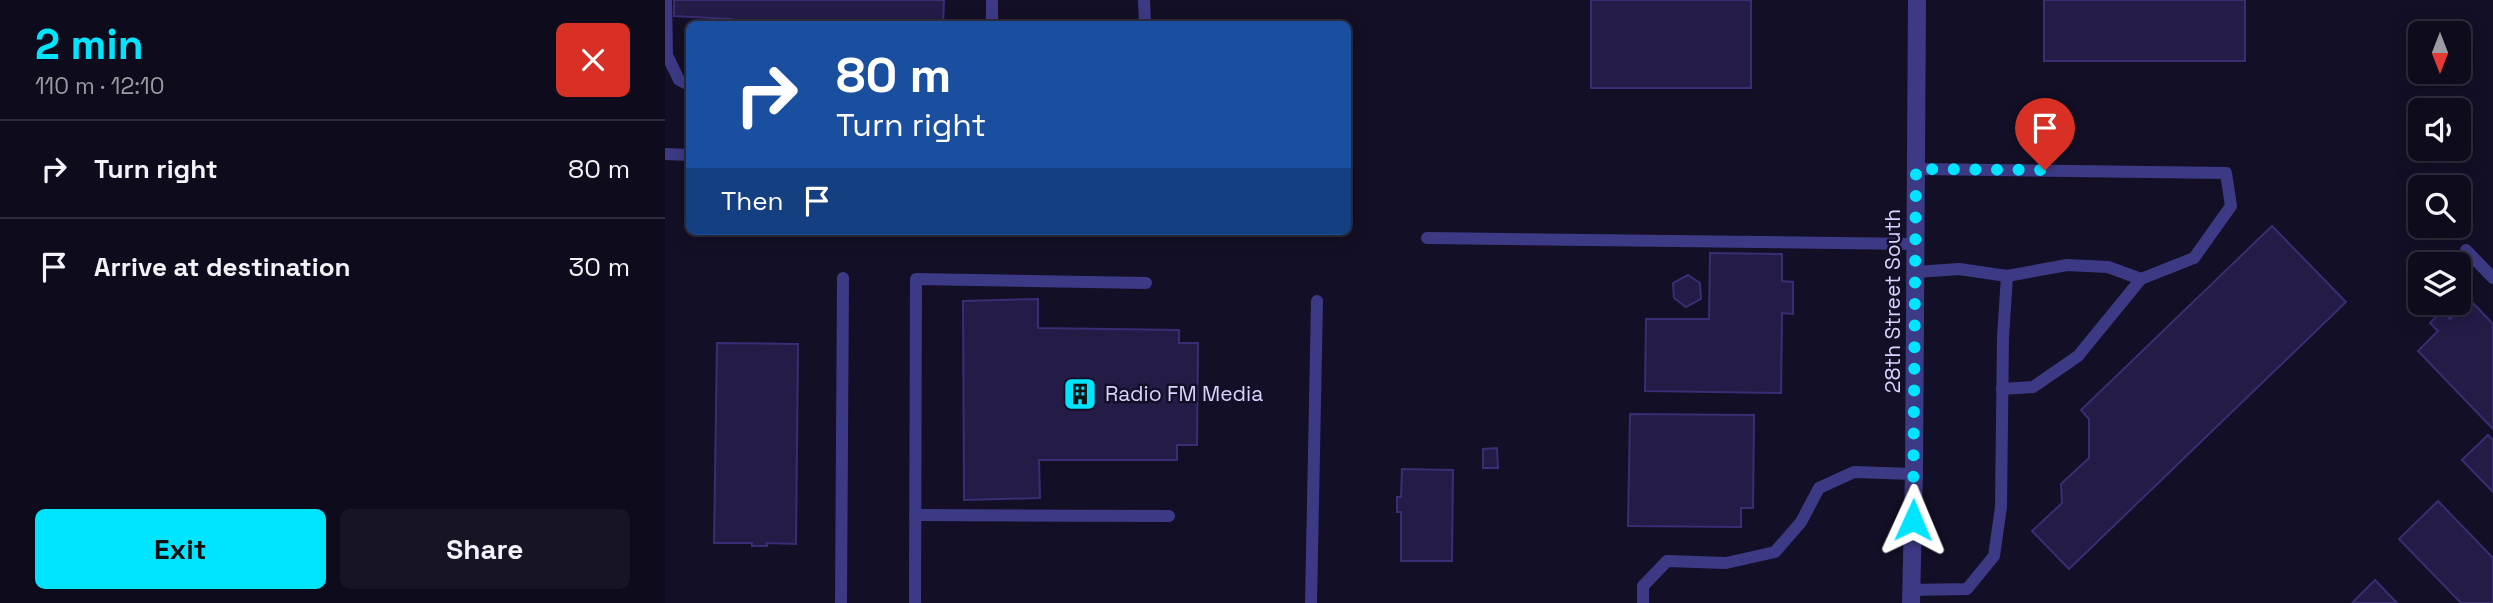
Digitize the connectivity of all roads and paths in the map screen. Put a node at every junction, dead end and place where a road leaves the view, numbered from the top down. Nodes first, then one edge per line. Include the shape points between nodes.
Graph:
1 (666, 0) edge
2 (992, 0) edge
3 (1144, 0) edge
4 (1917, 0) edge
5 (992, 21) edge
6 (1145, 21) edge
7 (686, 84) edge
8 (665, 155) edge
9 (686, 155) edge
10 (1916, 169) junction
11 (1427, 238) dead end
12 (1916, 244) junction
13 (2466, 250) dead end
14 (1916, 272) junction
15 (2007, 276) junction
16 (842, 278) dead end
17 (2493, 278) edge
18 (2141, 279) junction
19 (1146, 283) dead end
20 (1317, 301) dead end
21 (2002, 389) junction
22 (1914, 474) junction
23 (915, 515) junction
24 (1169, 516) dead end
25 (1911, 597) edge
26 (841, 603) edge
27 (915, 603) edge
28 (1311, 603) edge
29 (1643, 603) edge

1 - 7 lane via 667,55 679,80
2 - 5 lane
3 - 6 lane
4 - 10 street, 28th Street South
8 - 9 lane
10 - 12 street, 28th Street South
10 - 18 lane via 2226,173 2231,206 2194,258
11 - 12 lane
12 - 14 street, 28th Street South
13 - 17 lane
14 - 15 lane via 1959,269
14 - 22 street, 28th Street South
15 - 18 lane via 2067,265 2108,267
15 - 21 lane
16 - 26 lane
18 - 21 lane via 2078,356 2033,387
19 - 23 lane via 916,279
20 - 28 lane
21 - 25 lane via 2001,507 1994,556 1967,589
22 - 25 street, 28th Street South
22 - 29 lane via 1854,472 1819,488 1801,522 1775,552 1726,563 1667,561 1643,586
23 - 24 lane
23 - 27 lane

